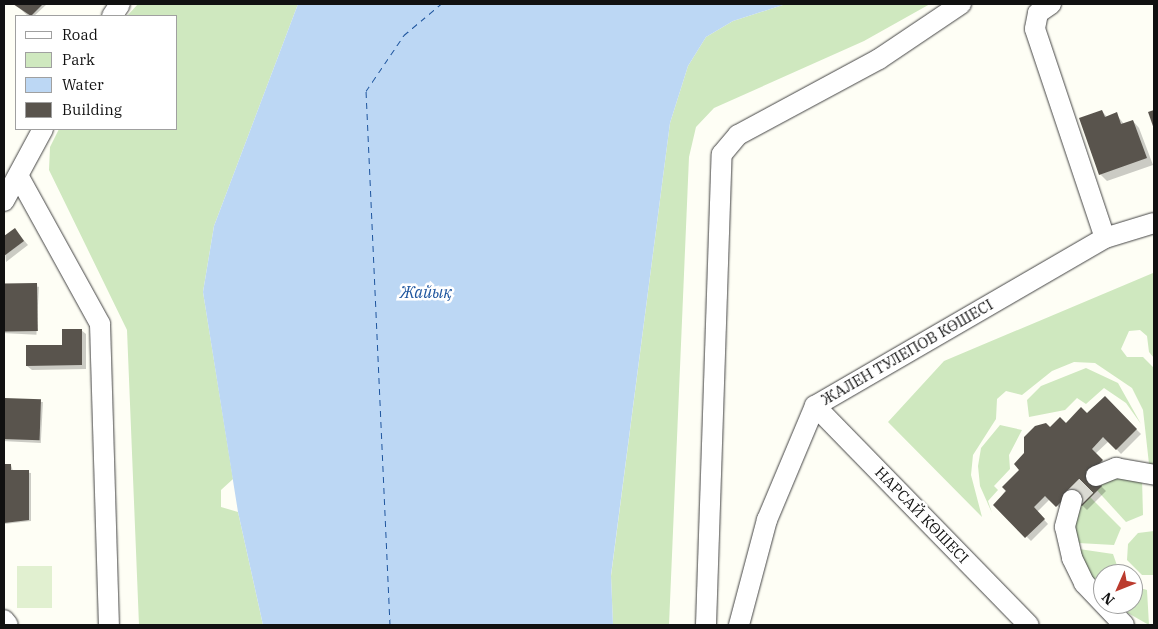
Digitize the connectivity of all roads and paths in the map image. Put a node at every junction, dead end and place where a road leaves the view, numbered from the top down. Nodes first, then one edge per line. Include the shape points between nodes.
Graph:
1 (120, 4) edge
2 (961, 4) edge
3 (1051, 4) edge
4 (113, 15) edge
5 (43, 130) edge
6 (19, 177) junction
7 (4, 201) edge
8 (1154, 223) edge
9 (1105, 238) junction
10 (815, 406) junction
11 (1154, 475) edge
12 (1096, 476) tunnel mouth
13 (1072, 500) tunnel mouth
14 (4, 620) edge
15 (8, 625) edge
16 (109, 625) edge
17 (706, 625) edge
18 (739, 625) edge
19 (1028, 625) edge
20 (1124, 625) edge

1 - 4 street
2 - 17 street via 878,59 738,135 722,154
3 - 9 street via 1038,13 1035,29
5 - 6 street
6 - 7 street
6 - 16 street via 100,324
8 - 9 street, ЖАЛЕН ТУЛЕПОВ КӨШЕСІ
9 - 10 street, ЖАЛЕН ТУЛЕПОВ КӨШЕСІ
10 - 18 street, ЖАЛЕН ТУЛЕПОВ КӨШЕСІ via 767,520
10 - 19 street, НАРСАЙ КӨШЕСІ
11 - 12 street via 1116,468
13 - 20 street via 1065,527 1072,558 1084,583
14 - 15 street

